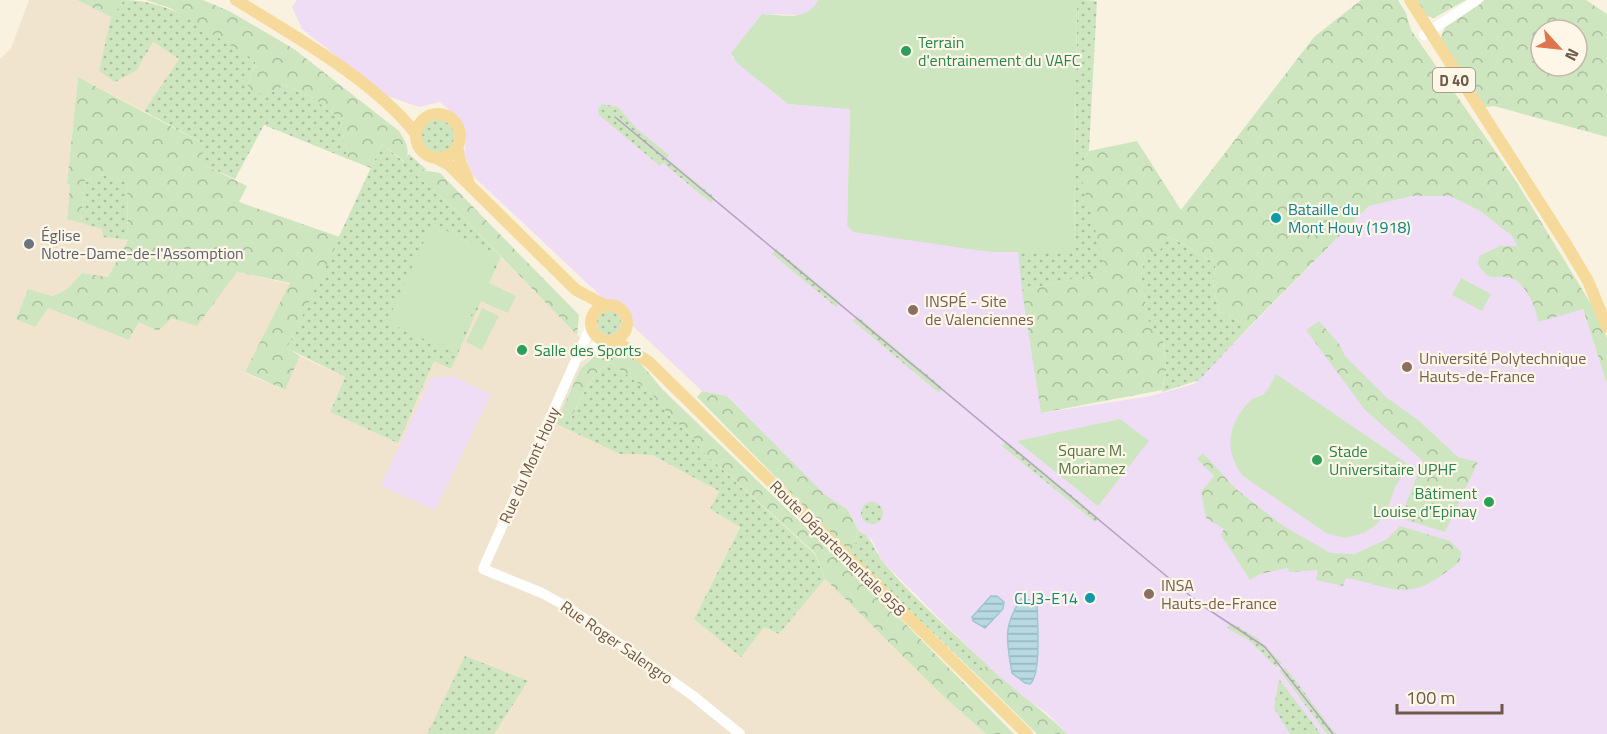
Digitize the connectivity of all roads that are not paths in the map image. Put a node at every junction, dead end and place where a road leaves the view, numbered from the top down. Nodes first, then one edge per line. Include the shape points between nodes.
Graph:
1 (228, 0) edge
2 (236, 0) edge
3 (1401, 0) edge
4 (1410, 0) edge
5 (1477, 0) edge
6 (255, 12) junction
7 (1427, 33) junction
8 (379, 98) junction
9 (426, 117) junction
10 (416, 134) junction
11 (457, 146) junction
12 (436, 158) junction
13 (474, 189) junction
14 (576, 291) junction
15 (1595, 297) junction
16 (605, 305) junction
17 (1607, 319) edge
18 (592, 323) junction
19 (626, 326) junction
20 (1607, 327) edge
21 (610, 340) junction
22 (576, 361) junction
23 (649, 362) junction
24 (483, 569) joint
25 (740, 734) edge
26 (1027, 734) edge

1 - 6 main road
2 - 6 main road
3 - 7 main road, D 40
4 - 7 main road, D 40
5 - 7 street
6 - 8 main road
7 - 15 main road, D 40 via 1566,244
8 - 9 main road via 406,113
8 - 10 main road
9 - 10 main road
9 - 11 main road via 438,114 452,119 459,132
10 - 12 main road via 421,150
11 - 12 main road via 448,155
11 - 13 main road via 461,165
12 - 13 main road
13 - 14 main road
14 - 16 main road
14 - 18 main road
15 - 17 main road, D 40
15 - 20 main road, D 40
16 - 18 main road via 596,310
16 - 19 main road via 621,310
18 - 21 main road via 597,336
18 - 22 street, Rue du Mont Houy
19 - 21 main road via 622,334
19 - 23 main road, Route Départementale 958
21 - 22 street, Rue du Mont Houy via 594,346
21 - 23 main road, Route Départementale 958
22 - 24 street, Rue du Mont Houy
23 - 26 main road, Route Départementale 958
24 - 25 street, Rue Roger Salengro via 569,608 679,685

